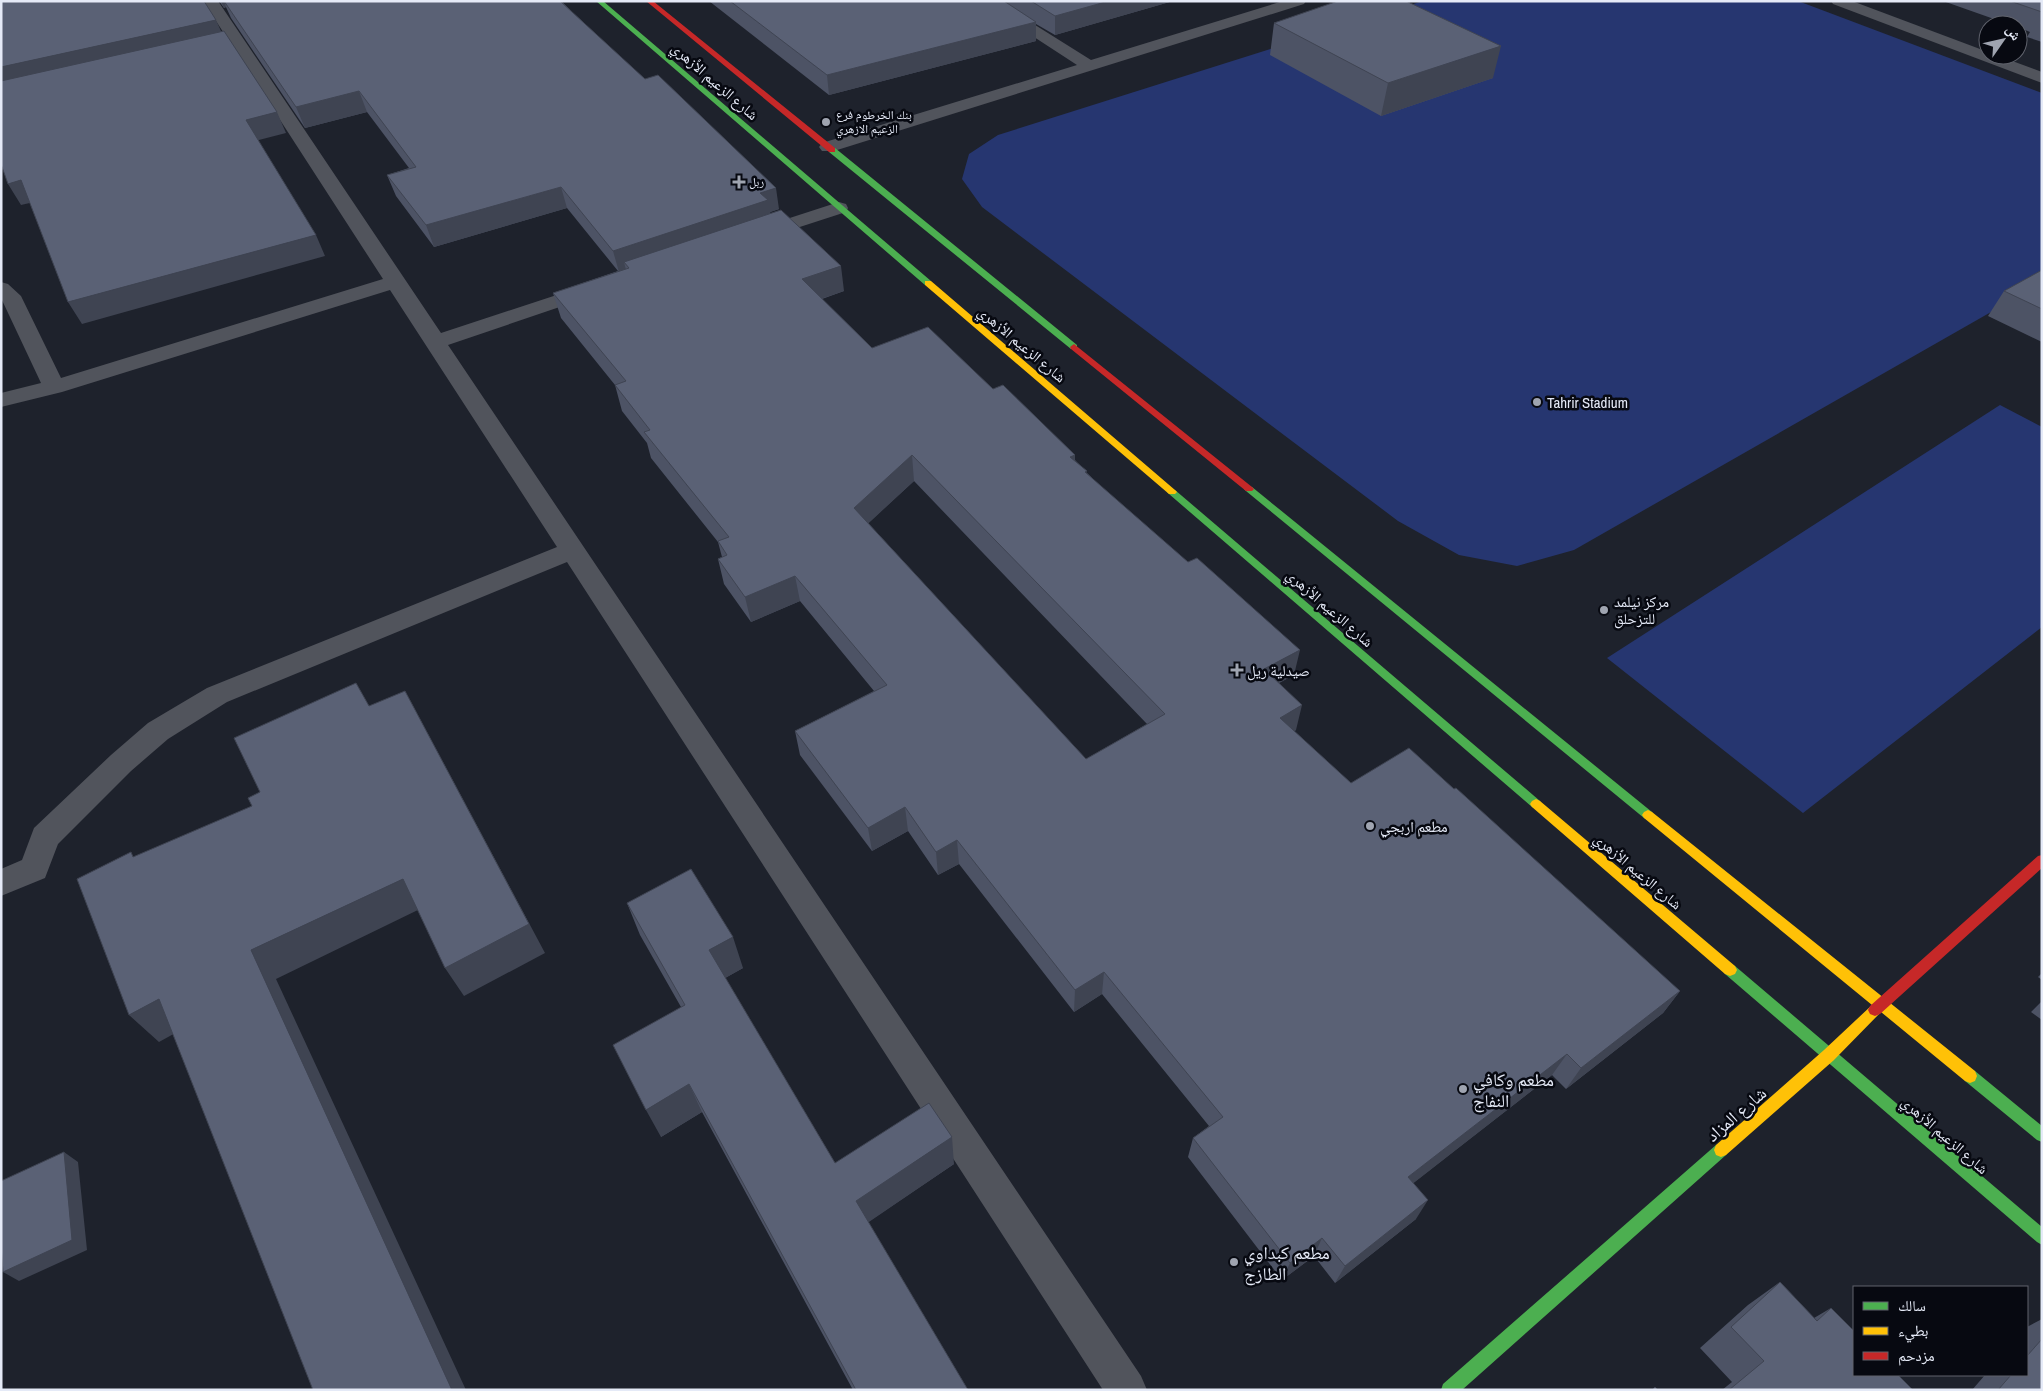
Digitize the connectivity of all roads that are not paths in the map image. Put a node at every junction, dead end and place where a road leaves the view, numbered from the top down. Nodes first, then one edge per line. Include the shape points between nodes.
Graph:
1 (598, 1) edge
2 (649, 1) edge
3 (986, 1) edge
4 (1299, 1) edge
5 (1838, 1) edge
6 (1271, 4) edge
7 (1884, 5) dead end
8 (222, 9) edge
9 (1866, 12) junction
10 (1088, 65) junction
11 (2042, 78) edge
12 (828, 147) junction
13 (839, 208) junction
14 (745, 239) edge
15 (395, 282) junction
16 (604, 286) edge
17 (1, 288) edge
18 (436, 342) junction
19 (54, 387) junction
20 (1, 400) edge
21 (573, 550) junction
22 (2042, 860) edge
23 (1, 883) edge
24 (1882, 1004) junction
25 (1829, 1055) junction
26 (2042, 1135) edge
27 (2042, 1237) edge
28 (1127, 1390) edge
29 (1449, 1390) edge

1 - 13 main road, شارع الزعيم الأزهري
2 - 12 main road, شارع الزعيم الأزهري
3 - 10 street
4 - 6 street
5 - 9 street
6 - 10 street
7 - 9 street
8 - 15 street via 228,45
9 - 11 street
10 - 12 street
12 - 24 main road, شارع الزعيم الأزهري
13 - 14 street
13 - 25 main road, شارع الزعيم الأزهري
15 - 18 street
15 - 19 street
16 - 18 street
17 - 19 street via 12,296
18 - 21 street
19 - 20 street
21 - 23 street via 217,695 158,732 121,763 45,837 34,869
21 - 28 street
22 - 24 main road, شارع المزاد
24 - 25 main road, شارع المزاد
24 - 26 main road, شارع الزعيم الأزهري
25 - 27 main road, شارع الزعيم الأزهري
25 - 29 main road, شارع المزاد

